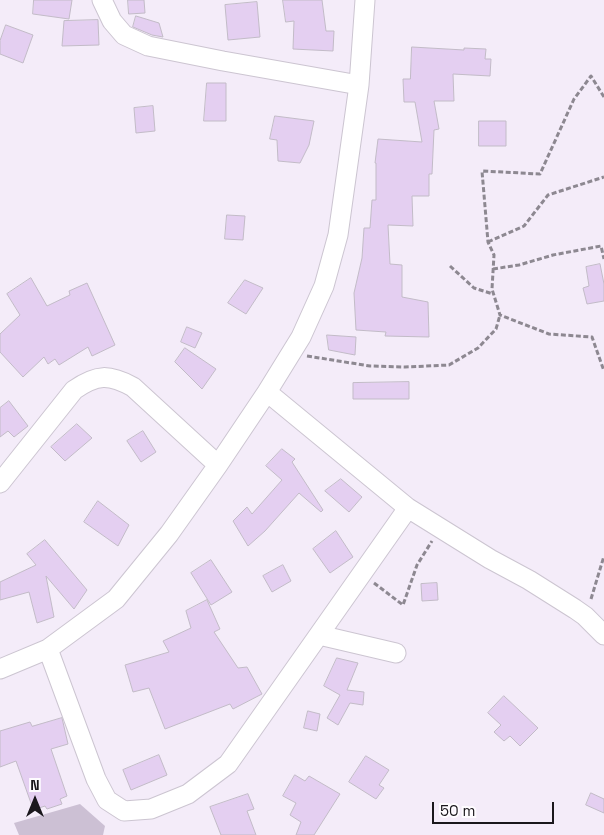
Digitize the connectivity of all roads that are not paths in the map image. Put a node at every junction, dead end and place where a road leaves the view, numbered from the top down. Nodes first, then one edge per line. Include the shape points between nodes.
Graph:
1 (102, 0) edge
2 (365, 0) edge
3 (359, 84) junction
4 (267, 392) junction
5 (218, 465) junction
6 (0, 483) edge
7 (408, 508) junction
8 (319, 635) junction
9 (604, 635) edge
10 (48, 649) junction
11 (396, 653) dead end
12 (0, 669) edge

1 - 3 street via 112,21 124,35 148,46
2 - 3 street
3 - 4 street via 338,235 324,286 302,337
4 - 5 street
4 - 7 street
5 - 6 street via 133,387 105,376 88,380 74,390
5 - 10 street via 169,534 116,599
7 - 8 street
7 - 9 street via 585,616
8 - 10 street via 228,764 188,794 152,809 124,811 106,800 96,779
8 - 11 street
10 - 12 street

